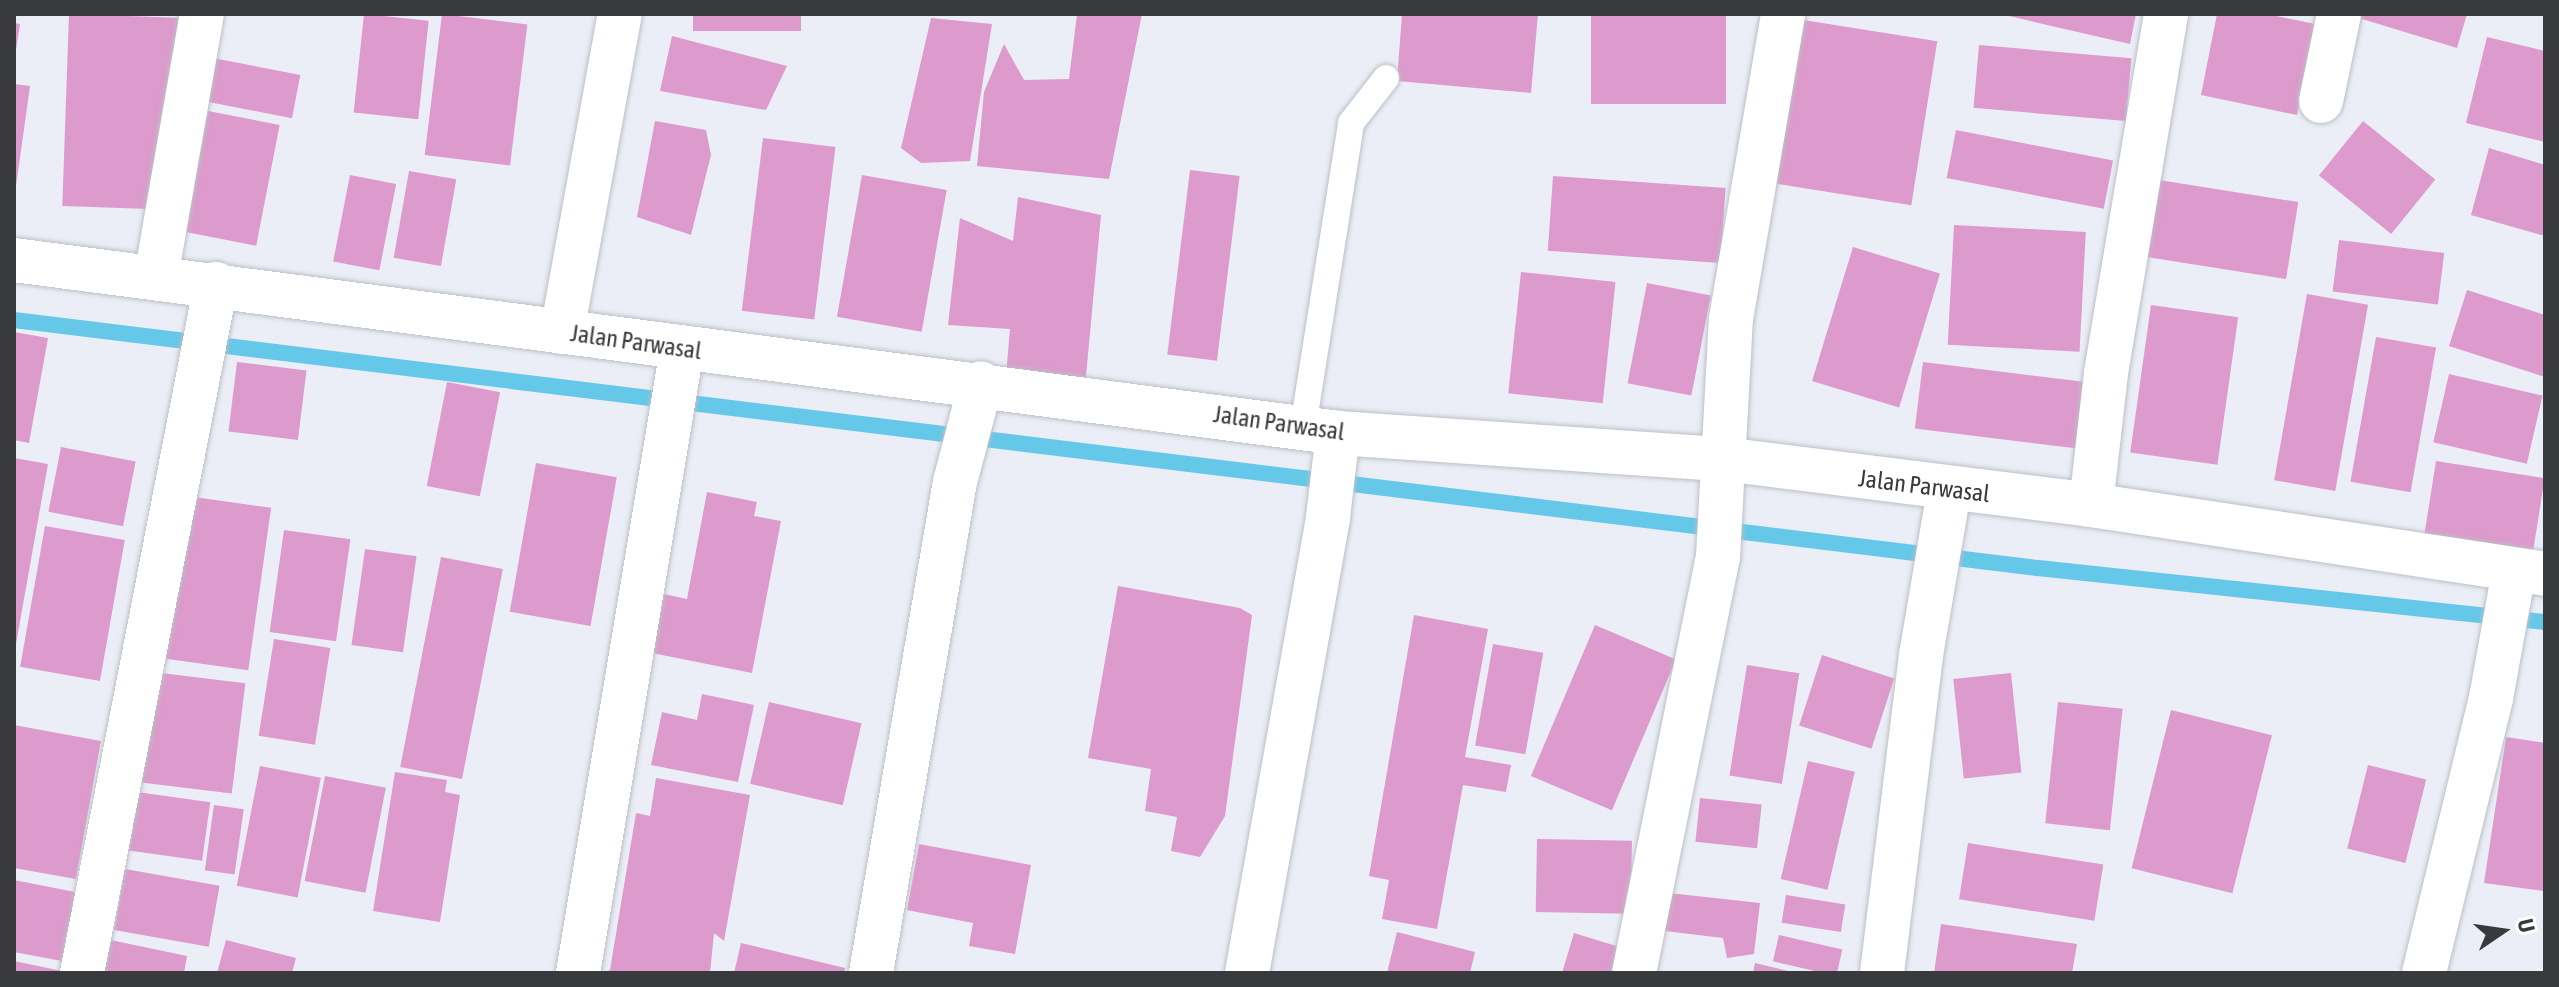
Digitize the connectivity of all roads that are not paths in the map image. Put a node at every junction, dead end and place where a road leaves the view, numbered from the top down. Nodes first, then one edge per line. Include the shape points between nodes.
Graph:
1 (202, 14) edge
2 (620, 14) edge
3 (1783, 14) edge
4 (2166, 14) edge
5 (2339, 14) edge
6 (1386, 78) dead end
7 (2321, 101) dead end
8 (14, 260) edge
9 (156, 277) junction
10 (211, 304) junction
11 (562, 332) junction
12 (680, 367) junction
13 (981, 383) junction
14 (1325, 436) junction
15 (1723, 459) junction
16 (2091, 505) junction
17 (1946, 508) junction
18 (2530, 572) edge
19 (82, 973) edge
20 (578, 973) edge
21 (871, 973) edge
22 (1247, 973) edge
23 (1634, 973) edge
24 (1882, 973) edge
25 (2424, 973) edge

1 - 9 street
2 - 11 street
3 - 15 street via 1731,319
4 - 16 street via 2106,373
5 - 7 street
6 - 14 lane via 1351,123
8 - 9 street, Jalan Parwasal
9 - 10 street, Jalan Parwasal
10 - 11 street, Jalan Parwasal
10 - 19 street
11 - 12 street, Jalan Parwasal
12 - 13 street, Jalan Parwasal
12 - 20 street
13 - 14 street, Jalan Parwasal
13 - 21 street via 955,482
14 - 15 street, Jalan Parwasal
14 - 22 street via 1328,517
15 - 17 street, Jalan Parwasal
15 - 23 street via 1718,557
16 - 17 street, Jalan Parwasal
16 - 18 street, Jalan Parwasal
17 - 24 street via 1921,655
18 - 25 street via 2501,630 2491,698

